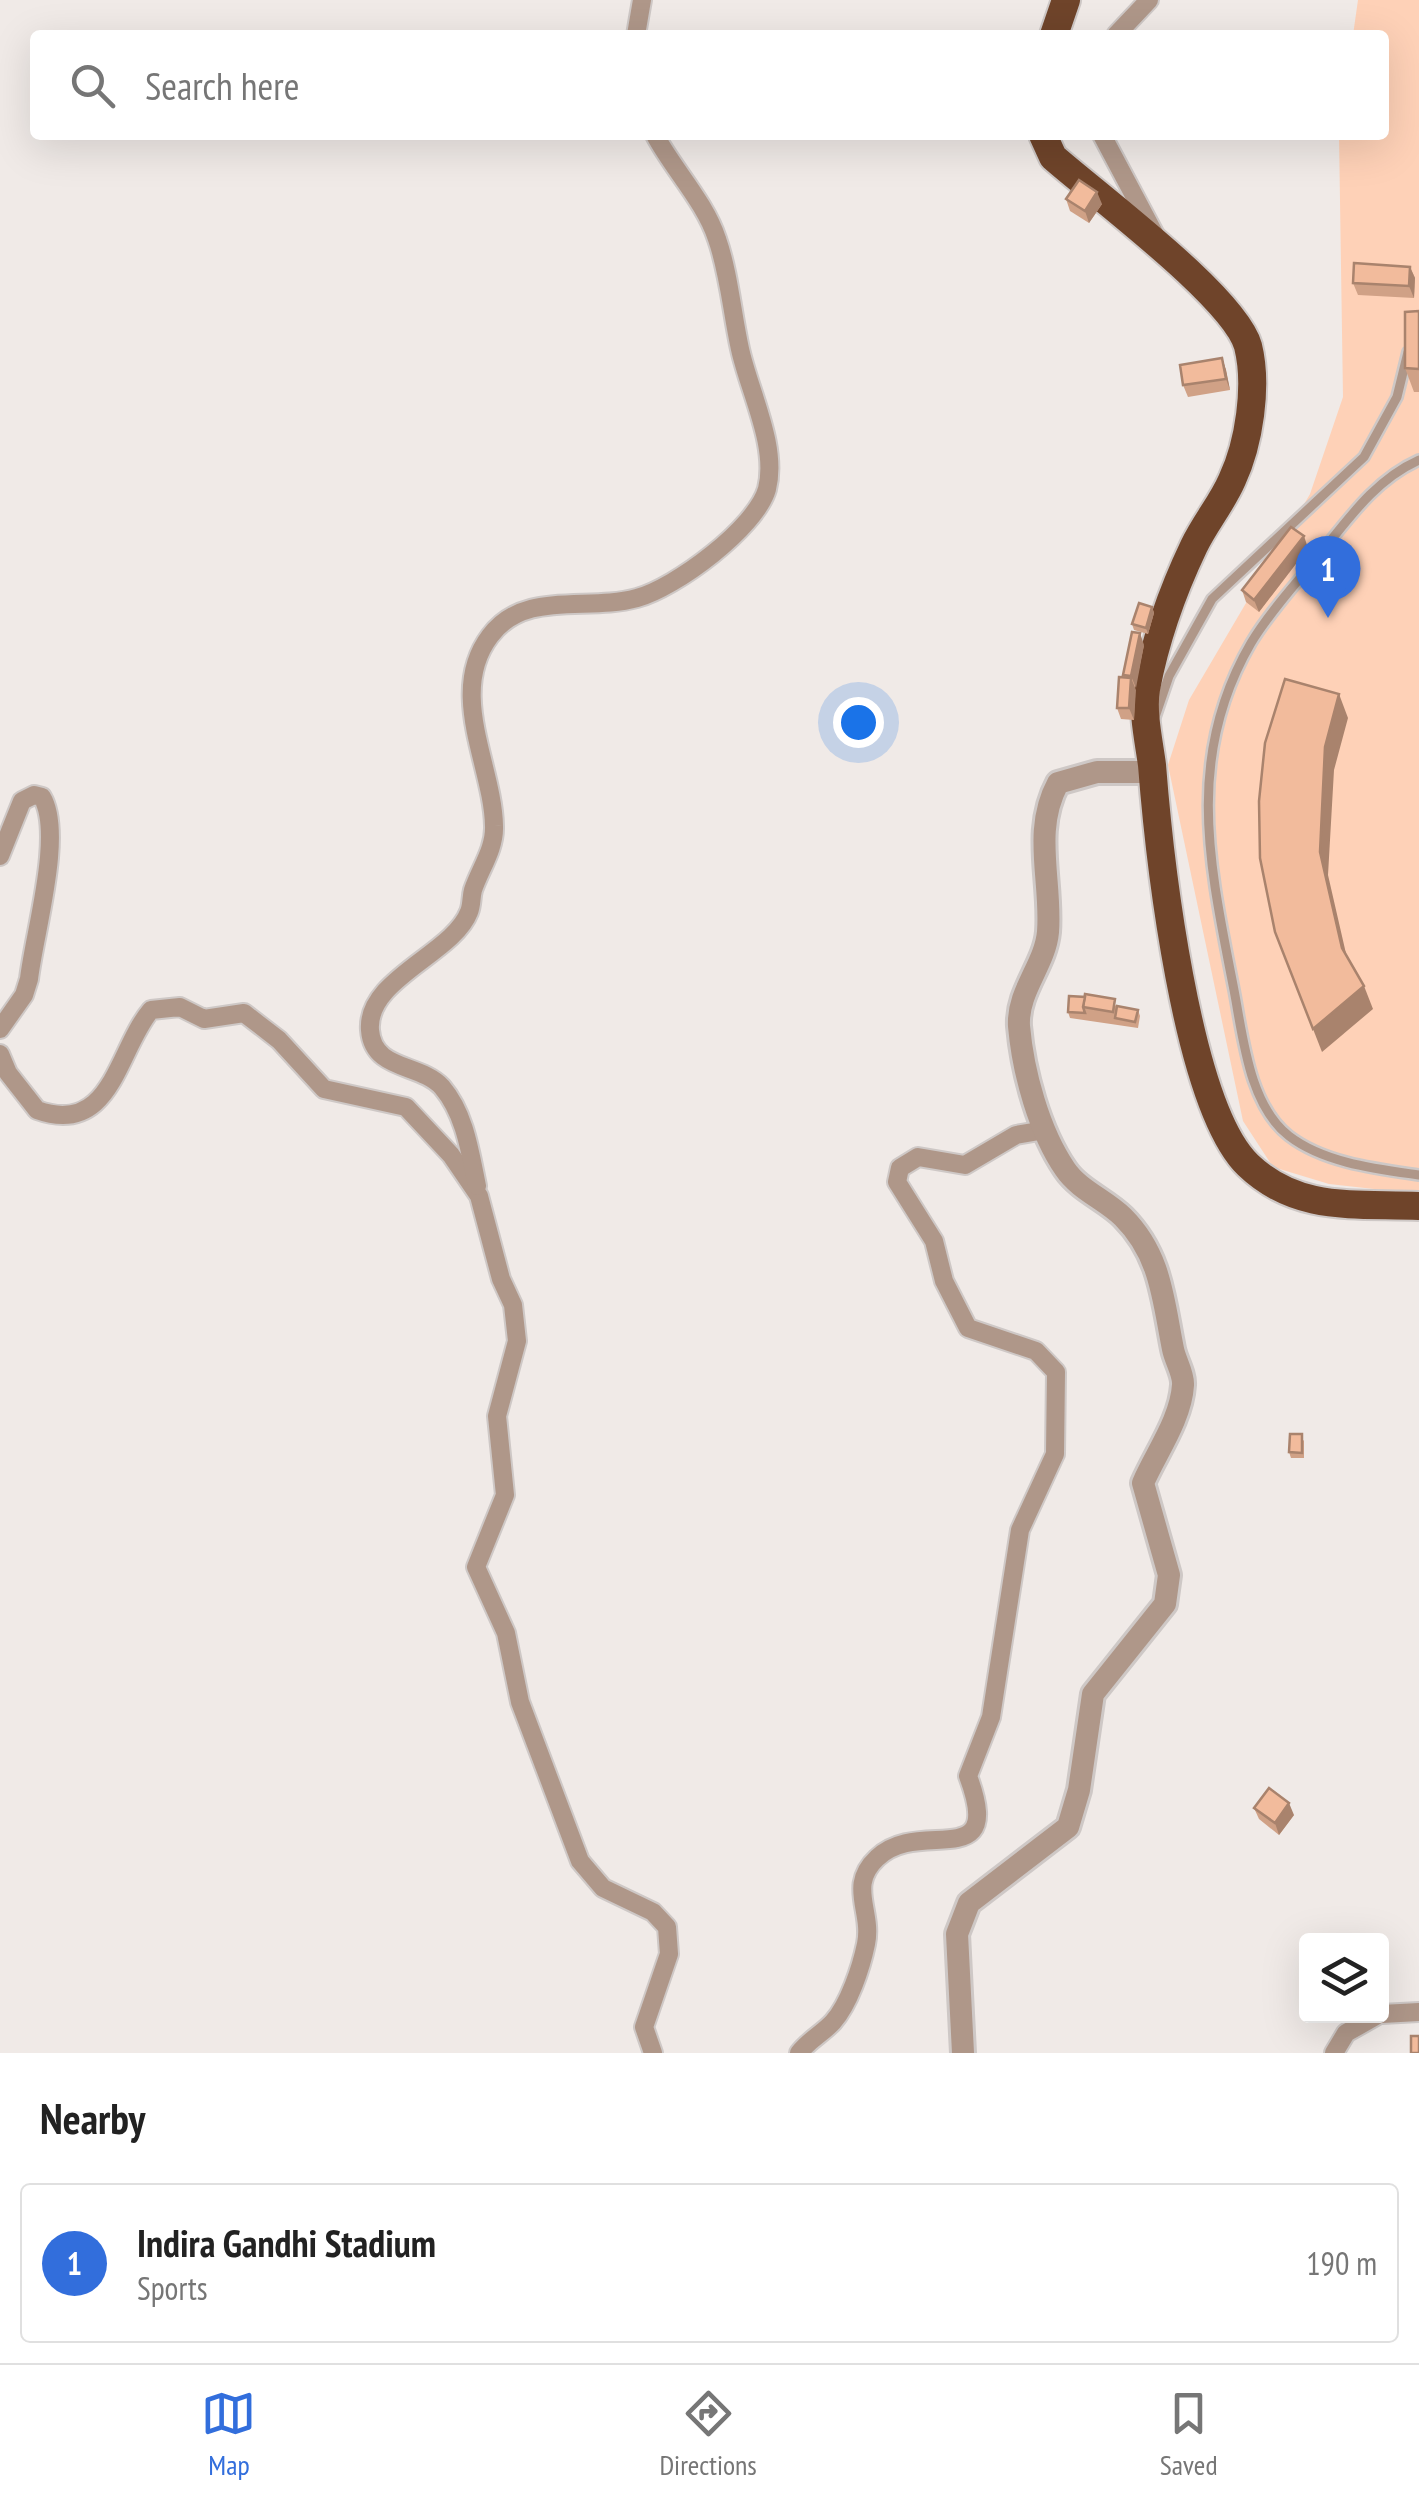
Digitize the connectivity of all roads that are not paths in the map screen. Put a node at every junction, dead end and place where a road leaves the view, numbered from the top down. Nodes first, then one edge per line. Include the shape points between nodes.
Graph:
1 (642, 0) edge
2 (1066, 0) edge
3 (1148, 0) edge
4 (637, 30) edge
5 (1056, 30) edge
6 (1121, 30) edge
7 (658, 140) edge
8 (1046, 140) edge
9 (1105, 140) edge
10 (1162, 248) junction
11 (1410, 344) edge
12 (1419, 460) edge
13 (1149, 734) junction
14 (1152, 772) junction
15 (0, 856) edge
16 (0, 1029) edge
17 (0, 1054) edge
18 (1045, 1130) junction
19 (1419, 1174) edge
20 (479, 1196) junction
21 (1419, 1206) edge
22 (1419, 2012) edge
23 (1389, 2014) edge
24 (1362, 2023) edge
25 (653, 2053) edge
26 (800, 2053) edge
27 (963, 2053) edge
28 (1334, 2053) edge

1 - 4 street
2 - 5 highway
3 - 6 street
7 - 20 street via 717,237 762,429 767,488 738,530 677,582 594,606 530,604 493,632 480,652 473,679 476,736 495,827 489,853 469,914 382,997 370,1027 373,1046 388,1061 441,1086 466,1131
8 - 10 highway via 1054,157
9 - 10 street
10 - 13 highway via 1217,301 1248,344 1251,406 1234,478 1194,546 1168,611 1145,693
11 - 13 lane via 1397,397 1364,457 1212,600 1169,676
12 - 19 lane via 1371,492 1252,641 1211,738 1206,805 1218,909 1265,1112 1313,1151
13 - 14 highway
14 - 18 street via 1075,777 1058,783 1051,796 1043,828 1048,936 1022,996 1019,1024
14 - 21 highway via 1183,993 1225,1136 1249,1166 1289,1194 1346,1208
15 - 16 street via 22,801 42,798 51,820 51,850 28,979
17 - 20 street via 37,1110 81,1110 96,1104 112,1084 151,1010 180,1007 204,1019 244,1013 324,1089 406,1107
18 - 26 street via 1016,1135 965,1165 918,1157 900,1168 897,1182 934,1241 944,1281 968,1328 1036,1351 1056,1372 1055,1454 1020,1530 991,1718 968,1776 979,1800 977,1825 966,1837 889,1848 874,1860 861,1880 866,1942 842,2010
18 - 27 street via 1068,1174 1120,1214 1160,1271 1184,1382 1143,1483 1169,1575 1165,1604 1093,1694 1068,1827 969,1903 957,1934
20 - 25 street via 518,1341 496,1416 505,1496 476,1567 506,1632 520,1702 580,1861 603,1888 653,1912 667,1928 669,1954 644,2027
22 - 23 street
24 - 28 street via 1346,2032

